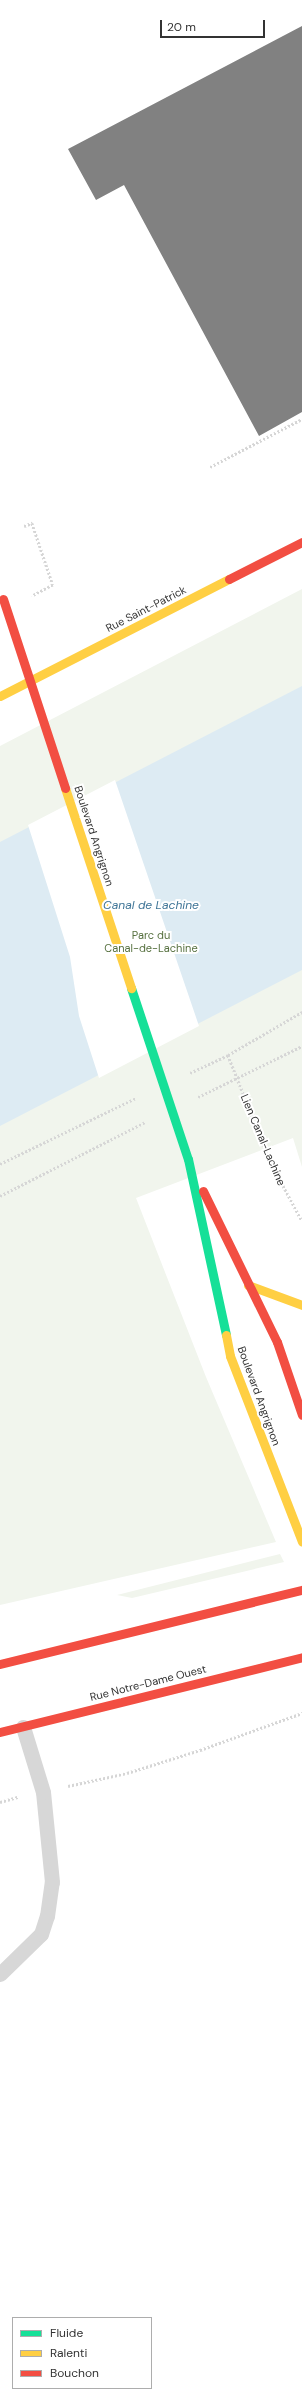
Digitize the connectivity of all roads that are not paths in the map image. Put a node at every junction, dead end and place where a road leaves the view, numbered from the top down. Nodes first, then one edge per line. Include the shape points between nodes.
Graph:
1 (302, 542) edge
2 (0, 589) edge
3 (0, 696) edge
4 (188, 1159) junction
5 (248, 1284) junction
6 (302, 1305) edge
7 (302, 1415) edge
8 (302, 1542) edge
9 (302, 1590) edge
10 (302, 1657) edge
11 (0, 1664) edge
12 (23, 1727) junction
13 (0, 1732) edge
14 (0, 1974) edge

1 - 3 main road, Rue Saint-Patrick
2 - 4 main road, Boulevard Angrignon, bridge
4 - 5 main road, Boulevard Angrignon
4 - 8 main road, Boulevard Angrignon via 230,1356
5 - 6 main road
5 - 7 main road, Boulevard Angrignon via 276,1342
9 - 11 main road via 172,1624
10 - 12 main road, Rue Notre-Dame Ouest
12 - 13 main road, Rue Notre-Dame Ouest
12 - 14 lane via 44,1792 52,1882 47,1916 41,1934

